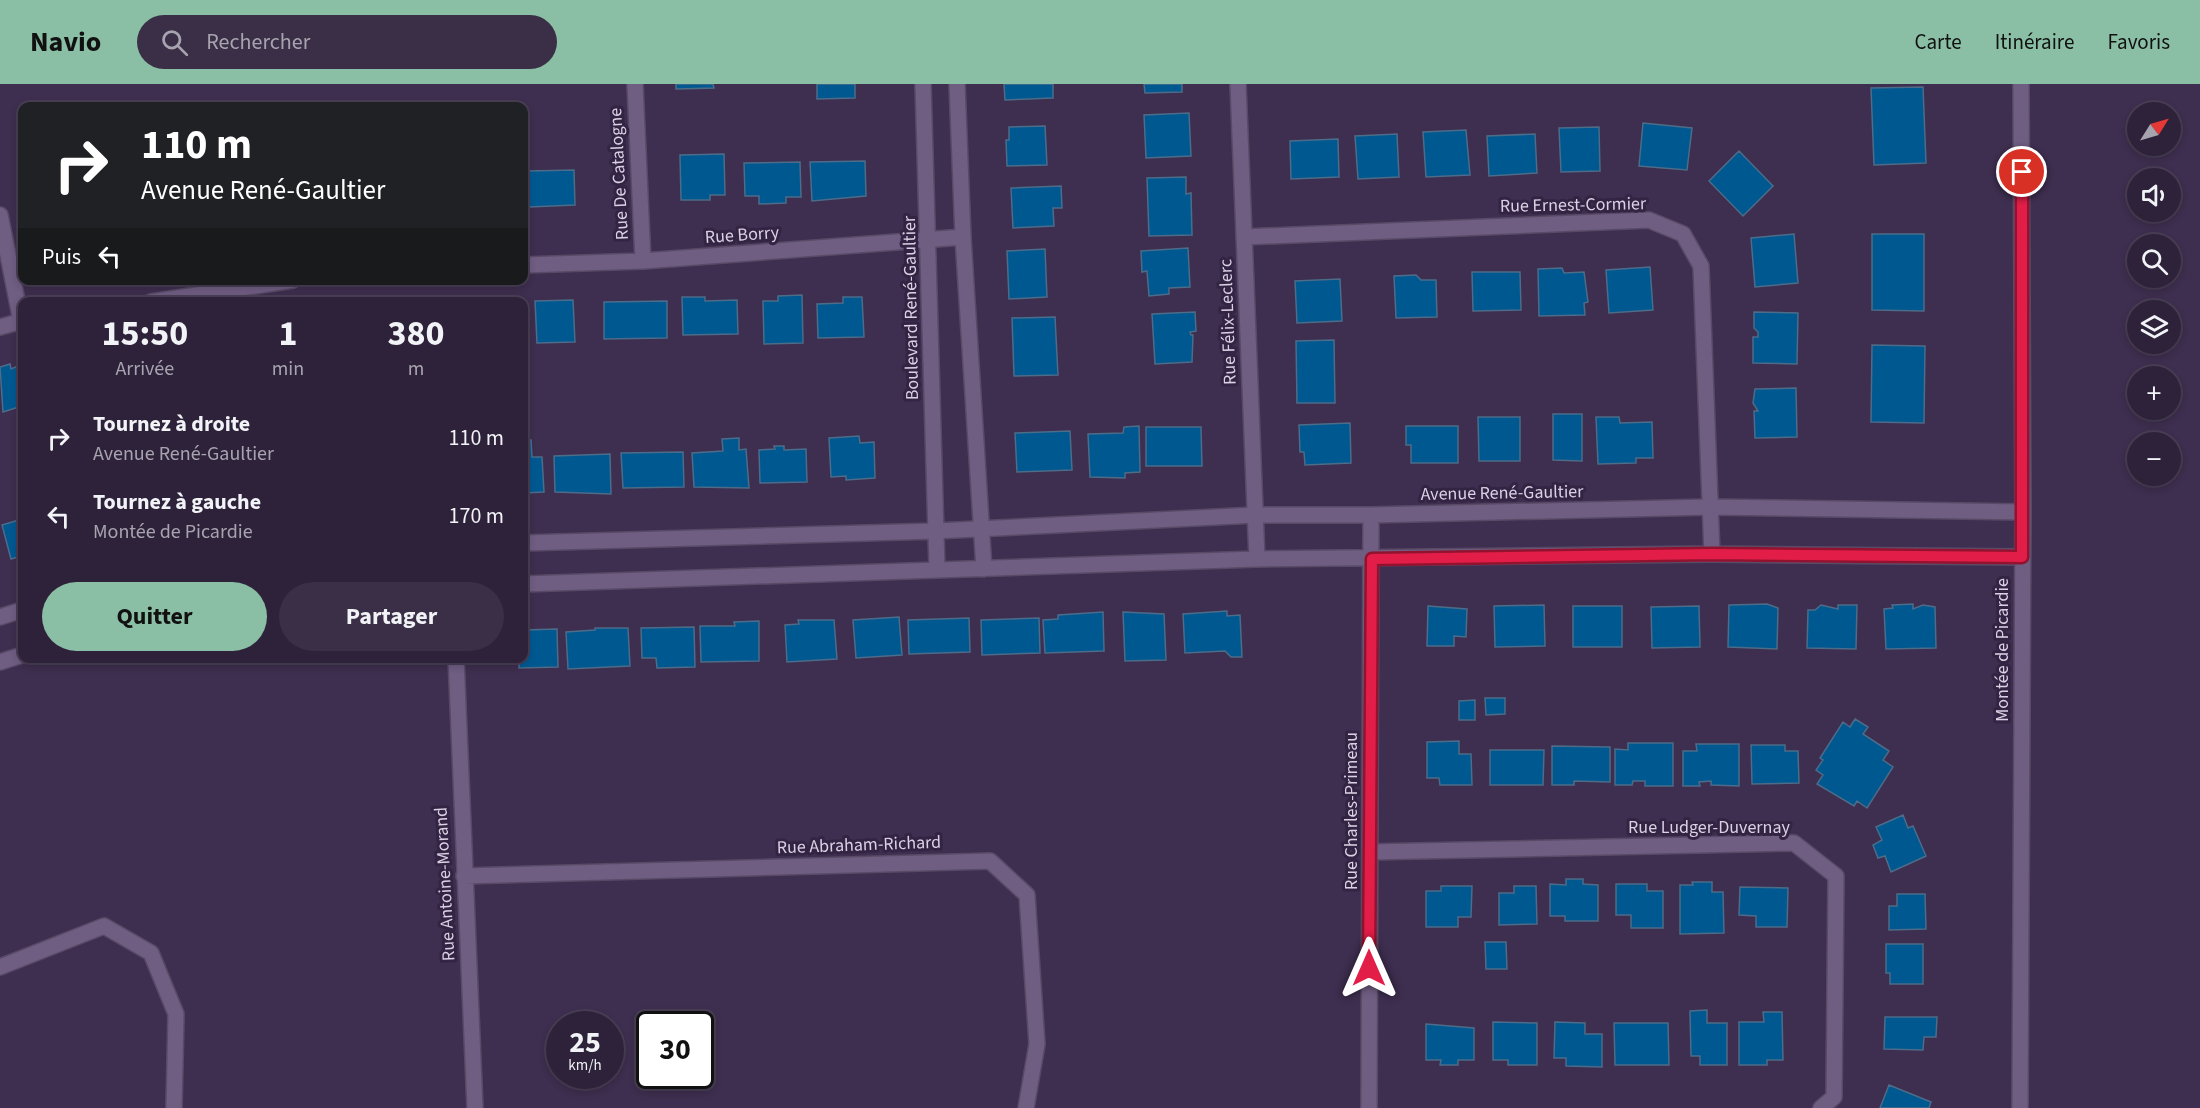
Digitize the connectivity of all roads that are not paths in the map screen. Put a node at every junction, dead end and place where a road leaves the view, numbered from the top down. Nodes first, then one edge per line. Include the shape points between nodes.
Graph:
1 (635, 84) edge
2 (923, 84) edge
3 (957, 84) edge
4 (1238, 84) edge
5 (2021, 84) edge
6 (0, 215) edge
7 (963, 237) junction
8 (1244, 237) junction
9 (929, 240) junction
10 (643, 261) junction
11 (528, 265) edge
12 (261, 285) edge
13 (183, 297) edge
14 (18, 302) edge
15 (18, 322) edge
16 (0, 327) edge
17 (1710, 507) junction
18 (2023, 512) junction
19 (1256, 515) junction
20 (1371, 515) junction
21 (981, 528) junction
22 (936, 531) junction
23 (528, 543) edge
24 (1712, 554) junction
25 (2022, 557) junction
26 (1257, 559) junction
27 (1372, 559) junction
28 (937, 569) junction
29 (984, 570) junction
30 (528, 584) edge
31 (18, 611) edge
32 (0, 617) edge
33 (18, 656) edge
34 (0, 662) edge
35 (456, 663) edge
36 (1370, 852) junction
37 (464, 876) junction
38 (0, 967) edge
39 (174, 1108) edge
40 (475, 1108) edge
41 (1026, 1108) edge
42 (1369, 1108) edge
43 (1821, 1108) edge
44 (2020, 1108) edge

1 - 10 street, Rue De Catalogne
2 - 9 street, Boulevard René-Gaultier
3 - 7 street
4 - 8 street, Rue Félix-Leclerc
5 - 18 street, Montée de Picardie
6 - 14 street
7 - 9 street, Rue Borry
7 - 21 street
8 - 17 street, Rue Ernest-Cormier via 1649,220 1683,234 1701,266
8 - 19 street, Rue Félix-Leclerc
9 - 10 street, Rue Borry
9 - 22 street, Boulevard René-Gaultier
10 - 11 street, Rue Borry
12 - 13 street
15 - 16 street
17 - 18 street, Avenue René-Gaultier
17 - 20 street, Avenue René-Gaultier
17 - 24 street, Rue Ernest-Cormier
18 - 25 street, Montée de Picardie
19 - 20 street, Avenue René-Gaultier
19 - 21 street, Avenue René-Gaultier
19 - 26 street, Rue Félix-Leclerc
20 - 27 street, Rue Charles-Primeau
21 - 22 street
21 - 29 street
22 - 23 street
22 - 28 street, Boulevard René-Gaultier
24 - 25 street
24 - 27 street
25 - 44 street, Montée de Picardie
26 - 27 street
26 - 29 street
27 - 36 street, Rue Charles-Primeau
28 - 29 street
28 - 30 street
31 - 32 street
33 - 34 street
35 - 37 street, Rue Antoine-Morand
36 - 42 street, Rue Charles-Primeau
36 - 43 street, Rue Ludger-Duvernay via 1794,843 1836,876 1834,1096
37 - 40 street, Rue Antoine-Morand
37 - 41 street, Rue Abraham-Richard via 990,861 1027,895 1037,1044
38 - 39 street via 104,926 151,953 176,1014

